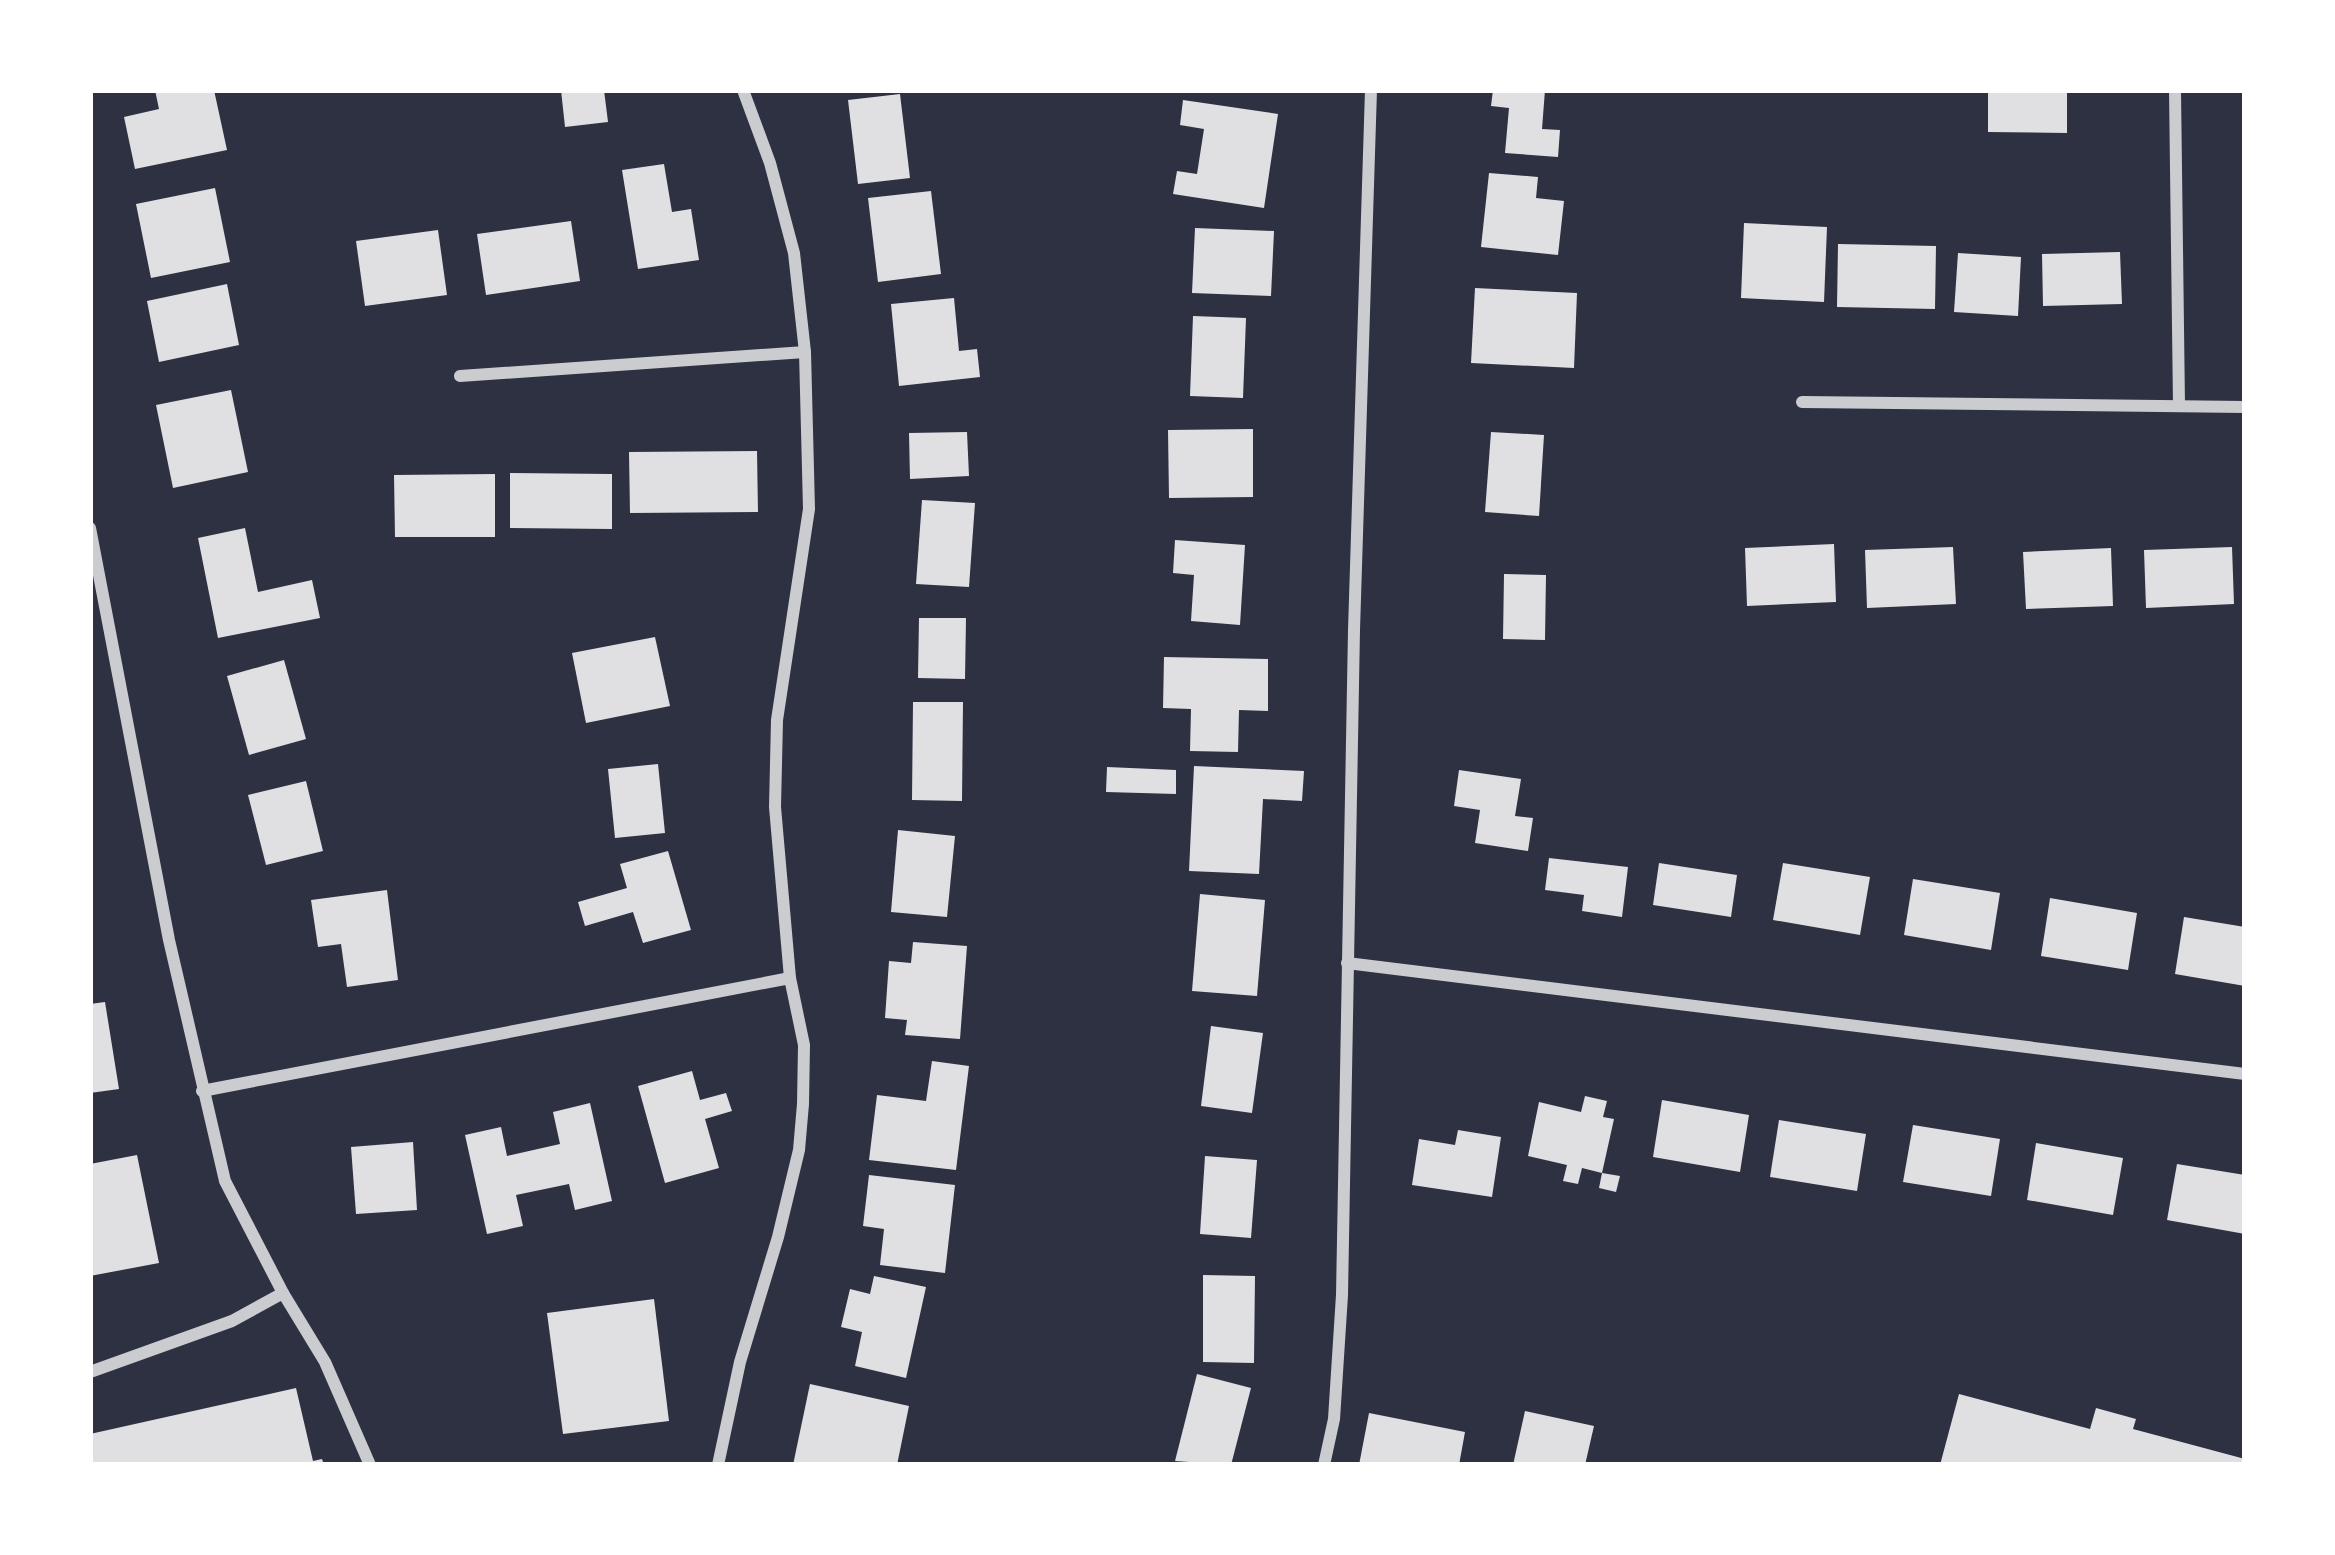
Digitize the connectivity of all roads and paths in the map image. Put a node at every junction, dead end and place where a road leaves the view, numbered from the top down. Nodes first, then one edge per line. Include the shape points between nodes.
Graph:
1 (743, 90) edge
2 (1371, 90) edge
3 (2175, 90) edge
4 (805, 352) junction
5 (460, 376) dead end
6 (1802, 402) dead end
7 (2179, 406) junction
8 (2245, 406) edge
9 (90, 528) edge
10 (1347, 963) junction
11 (790, 978) junction
12 (2245, 1074) edge
13 (202, 1090) junction
14 (283, 1294) junction
15 (90, 1372) edge
16 (370, 1465) edge
17 (718, 1465) edge
18 (1324, 1465) edge

1 - 4 street via 794,253
2 - 10 street
3 - 7 street
4 - 5 street
4 - 11 street via 809,509 776,742
6 - 7 street
7 - 8 street
9 - 13 street
10 - 12 street
10 - 18 street via 1342,1295
11 - 13 street
11 - 17 street via 804,1045 799,1150
13 - 14 street via 225,1181
14 - 15 street
14 - 16 street via 325,1362

